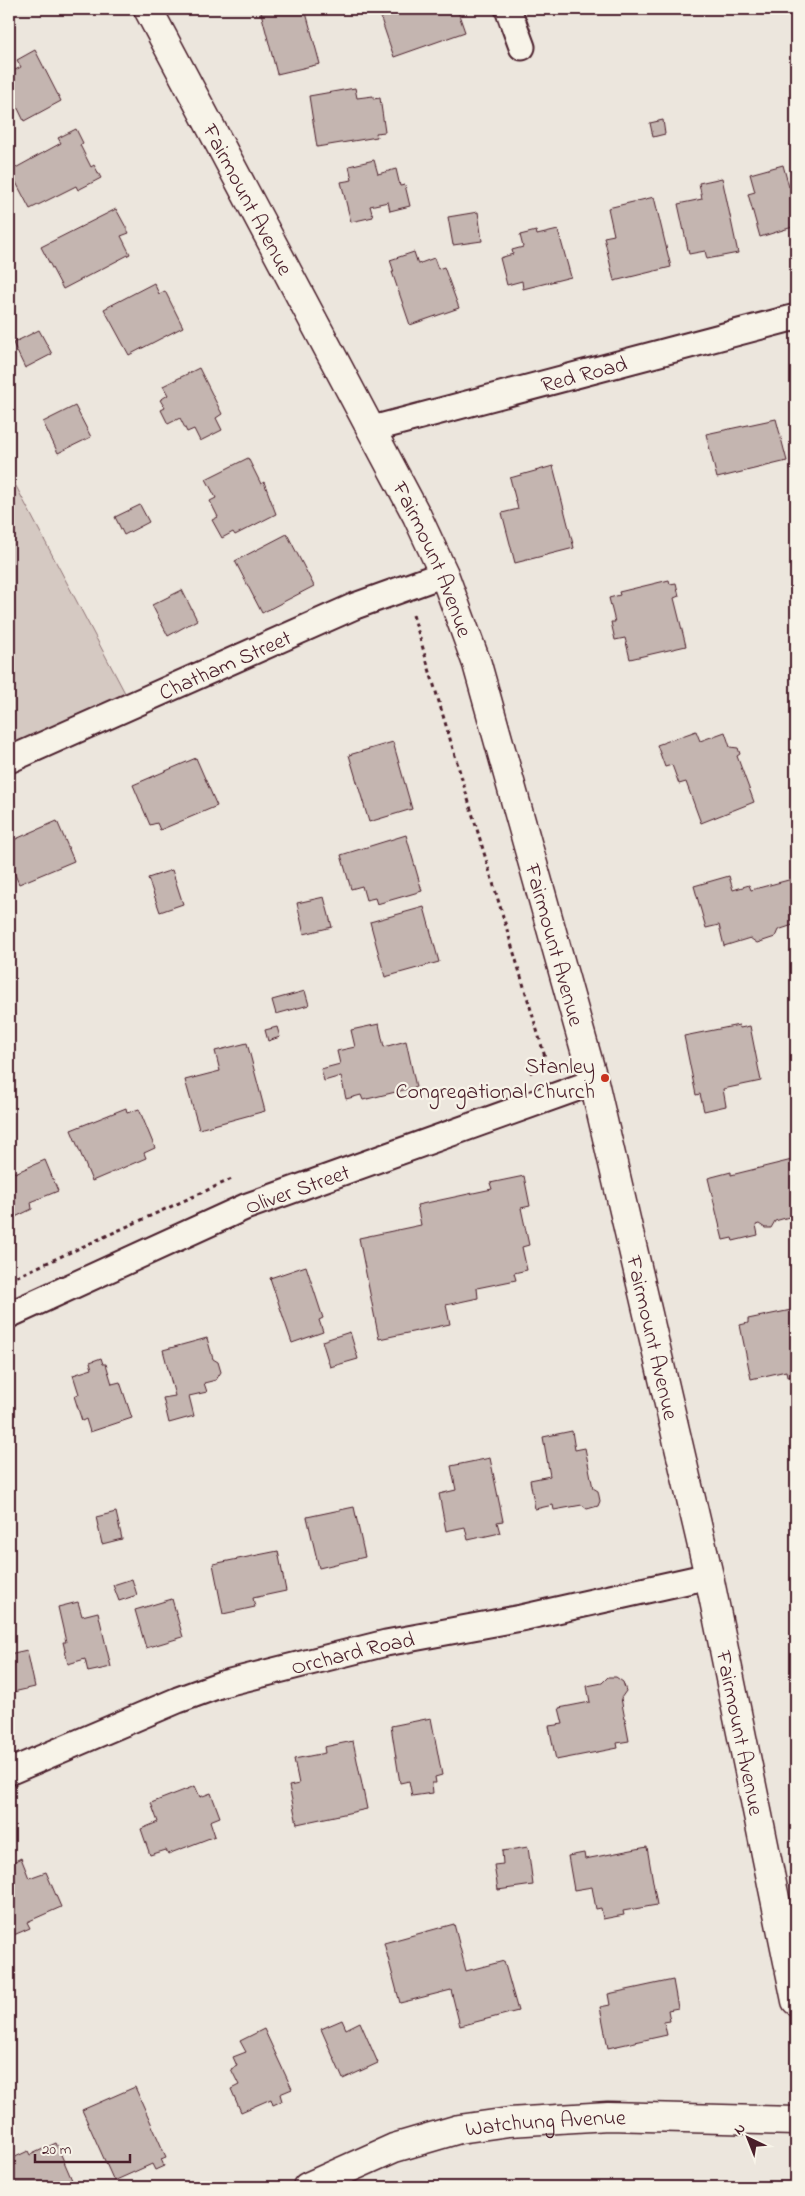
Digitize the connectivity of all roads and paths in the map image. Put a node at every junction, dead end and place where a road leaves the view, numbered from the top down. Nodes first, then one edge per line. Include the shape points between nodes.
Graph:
1 (148, 9) edge
2 (508, 9) edge
3 (522, 47) dead end
4 (796, 317) edge
5 (372, 429) junction
6 (444, 574) junction
7 (412, 612) dead end
8 (9, 760) edge
9 (521, 1076) dead end
10 (594, 1082) junction
11 (235, 1177) dead end
12 (9, 1280) edge
13 (9, 1315) edge
14 (709, 1576) junction
15 (9, 1772) edge
16 (796, 2001) edge
17 (796, 2120) edge
18 (307, 2187) edge

1 - 5 main road, Fairmount Avenue
2 - 3 street
4 - 5 street, Red Road
5 - 6 main road, Fairmount Avenue
6 - 8 street, Chatham Street via 355,606
6 - 10 main road, Fairmount Avenue via 477,664 504,754
7 - 9 path via 546,1057
10 - 13 street, Oliver Street via 245,1207
10 - 14 main road, Fairmount Avenue
11 - 12 path
14 - 15 street, Orchard Road via 521,1618 386,1643 222,1684
14 - 16 main road, Fairmount Avenue
17 - 18 main road, Watchung Avenue via 608,2116 509,2122 459,2129 394,2148

